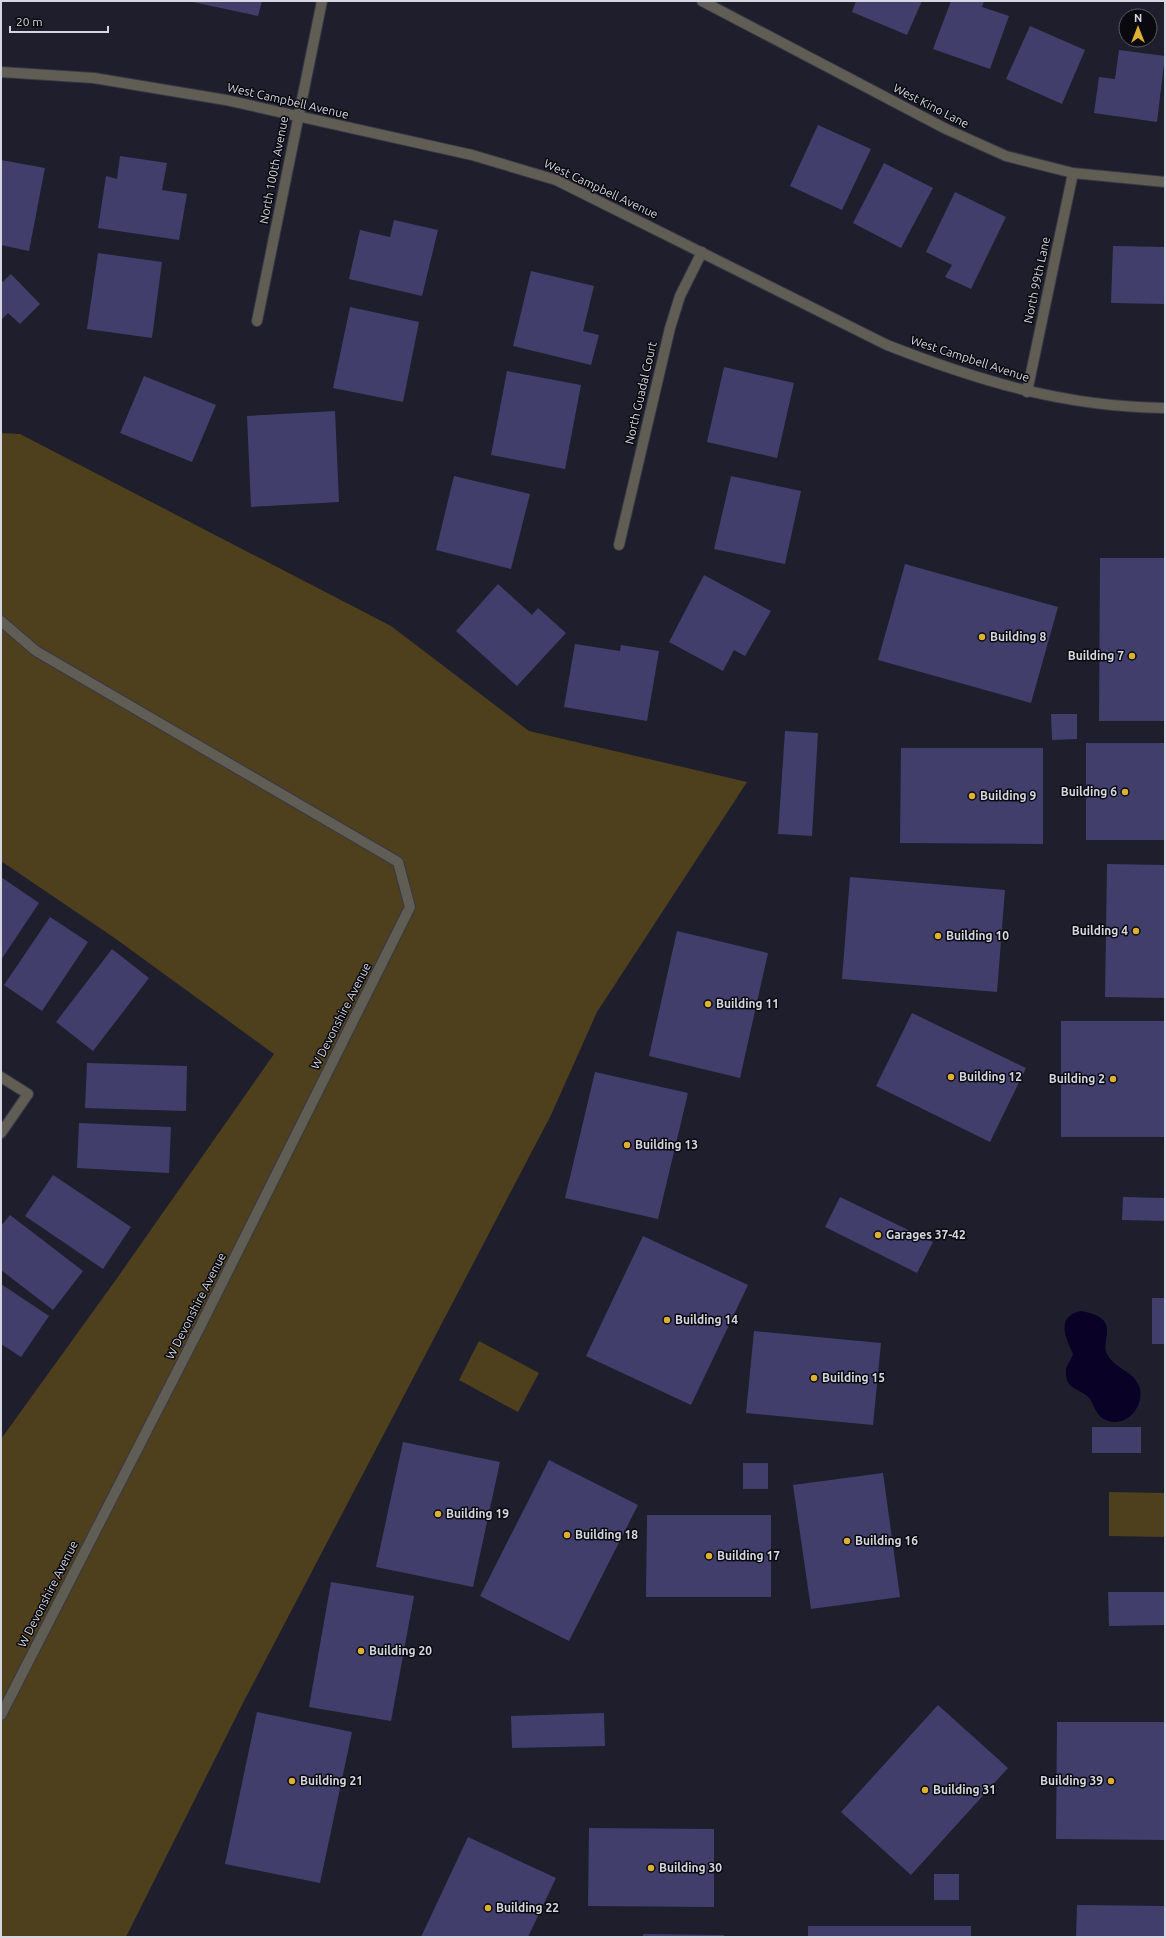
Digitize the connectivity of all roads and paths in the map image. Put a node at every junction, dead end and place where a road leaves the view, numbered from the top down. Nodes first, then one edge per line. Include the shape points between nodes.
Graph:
1 (322, 1) edge
2 (702, 1) edge
3 (1, 72) edge
4 (298, 117) junction
5 (1073, 173) junction
6 (1165, 182) edge
7 (702, 252) junction
8 (257, 320) dead end
9 (1027, 392) junction
10 (1165, 408) edge
11 (619, 545) dead end
12 (1, 621) edge
13 (1, 1077) edge
14 (1, 1133) edge
15 (1, 1715) edge

1 - 4 street, North 100th Avenue
2 - 5 street, West Kino Lane via 946,130 1006,156
3 - 4 street, West Campbell Avenue via 102,79 226,100
4 - 7 street, West Campbell Avenue via 518,167 556,180
4 - 8 street, North 100th Avenue
5 - 6 street, West Kino Lane
5 - 9 street, North 99th Lane
7 - 9 street, West Campbell Avenue via 887,344 941,366
7 - 11 street, North Guadal Court via 680,296 670,328
9 - 10 street, West Campbell Avenue via 1094,404
12 - 15 street, W Devonshire Avenue via 36,651 398,862 410,907 201,1325
13 - 14 street via 28,1094

